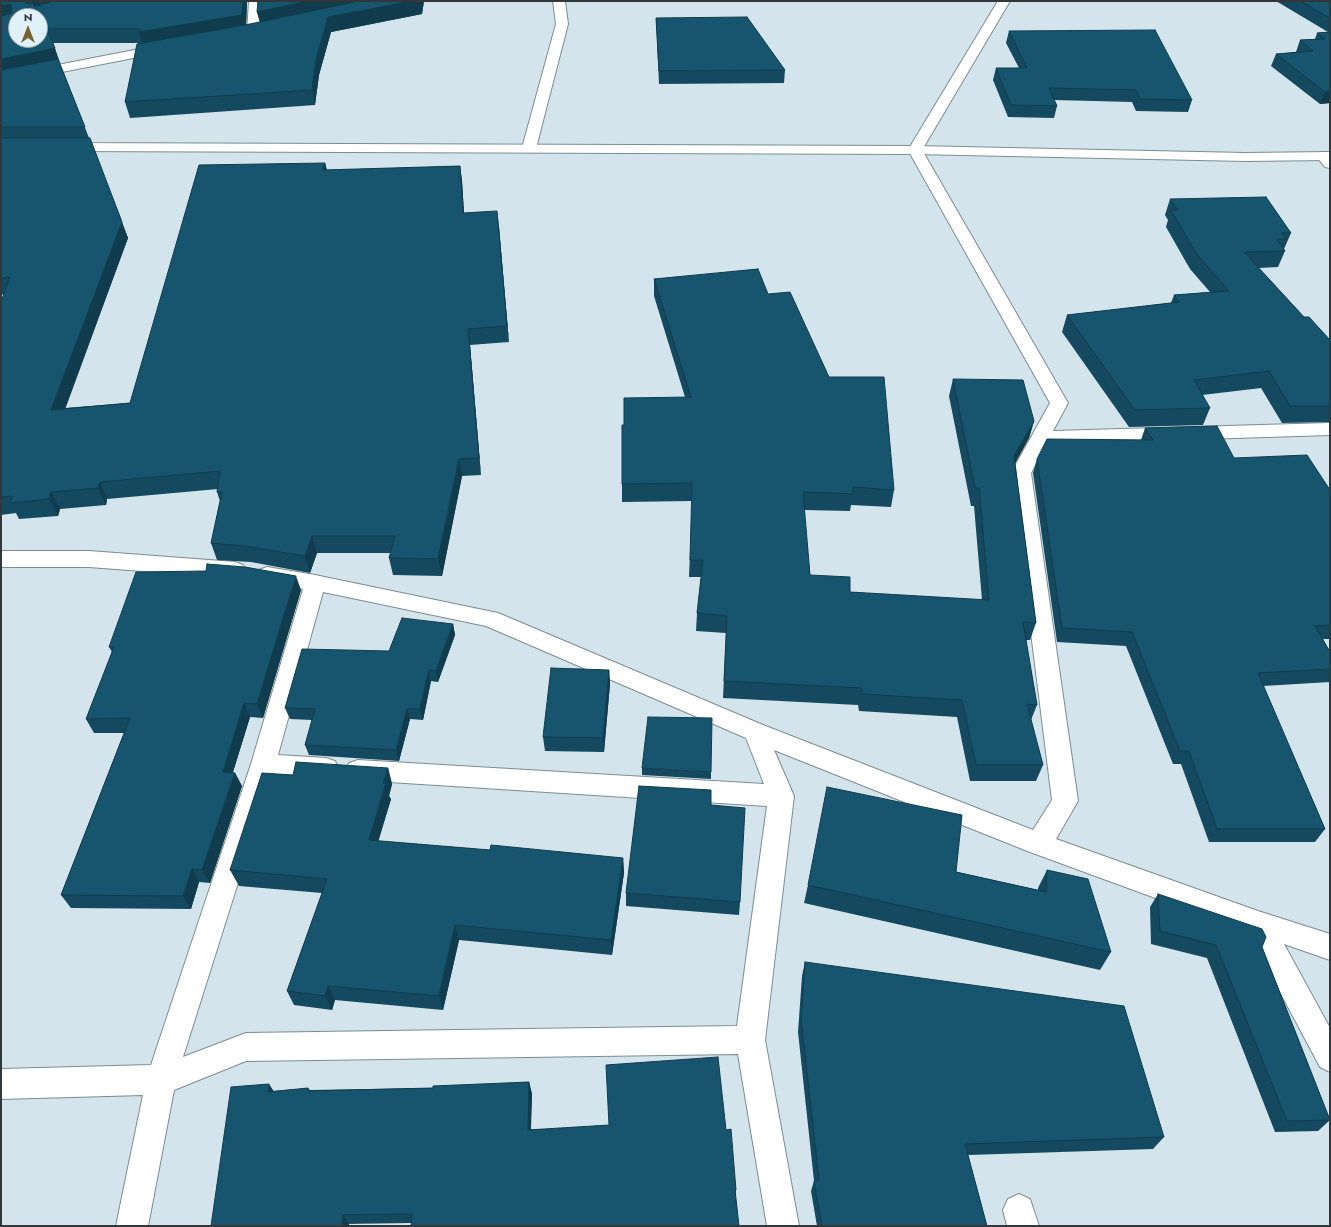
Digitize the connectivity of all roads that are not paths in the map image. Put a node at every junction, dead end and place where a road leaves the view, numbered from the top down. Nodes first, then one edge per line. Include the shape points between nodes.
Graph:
1 (255, 1) edge
2 (559, 1) edge
3 (1004, 1) edge
4 (268, 30) edge
5 (253, 34) junction
6 (238, 36) edge
7 (175, 46) edge
8 (1, 80) edge
9 (48, 147) edge
10 (529, 148) junction
11 (915, 150) junction
12 (1328, 159) edge
13 (1330, 429) edge
14 (1040, 438) junction
15 (1, 559) edge
16 (315, 583) junction
17 (755, 732) junction
18 (263, 764) junction
19 (781, 796) junction
20 (1039, 844) junction
21 (1258, 923) junction
22 (1330, 946) edge
23 (750, 1040) junction
24 (1330, 1057) edge
25 (161, 1080) junction
26 (1, 1084) edge
27 (132, 1226) edge
28 (783, 1226) edge

1 - 5 street
2 - 10 street via 562,24
3 - 11 street
4 - 5 street
5 - 6 street
7 - 8 street
9 - 10 street
10 - 11 street
11 - 12 street
11 - 14 street via 1059,403
13 - 14 street
14 - 20 street via 1021,474 1064,801
15 - 16 street via 89,558 250,572
16 - 17 street via 490,619
16 - 18 street
17 - 19 street
17 - 20 street
18 - 19 street
18 - 25 street
19 - 23 street
20 - 21 street
21 - 22 street
21 - 24 street
23 - 25 street via 246,1046
23 - 28 street
25 - 26 street
25 - 27 street

